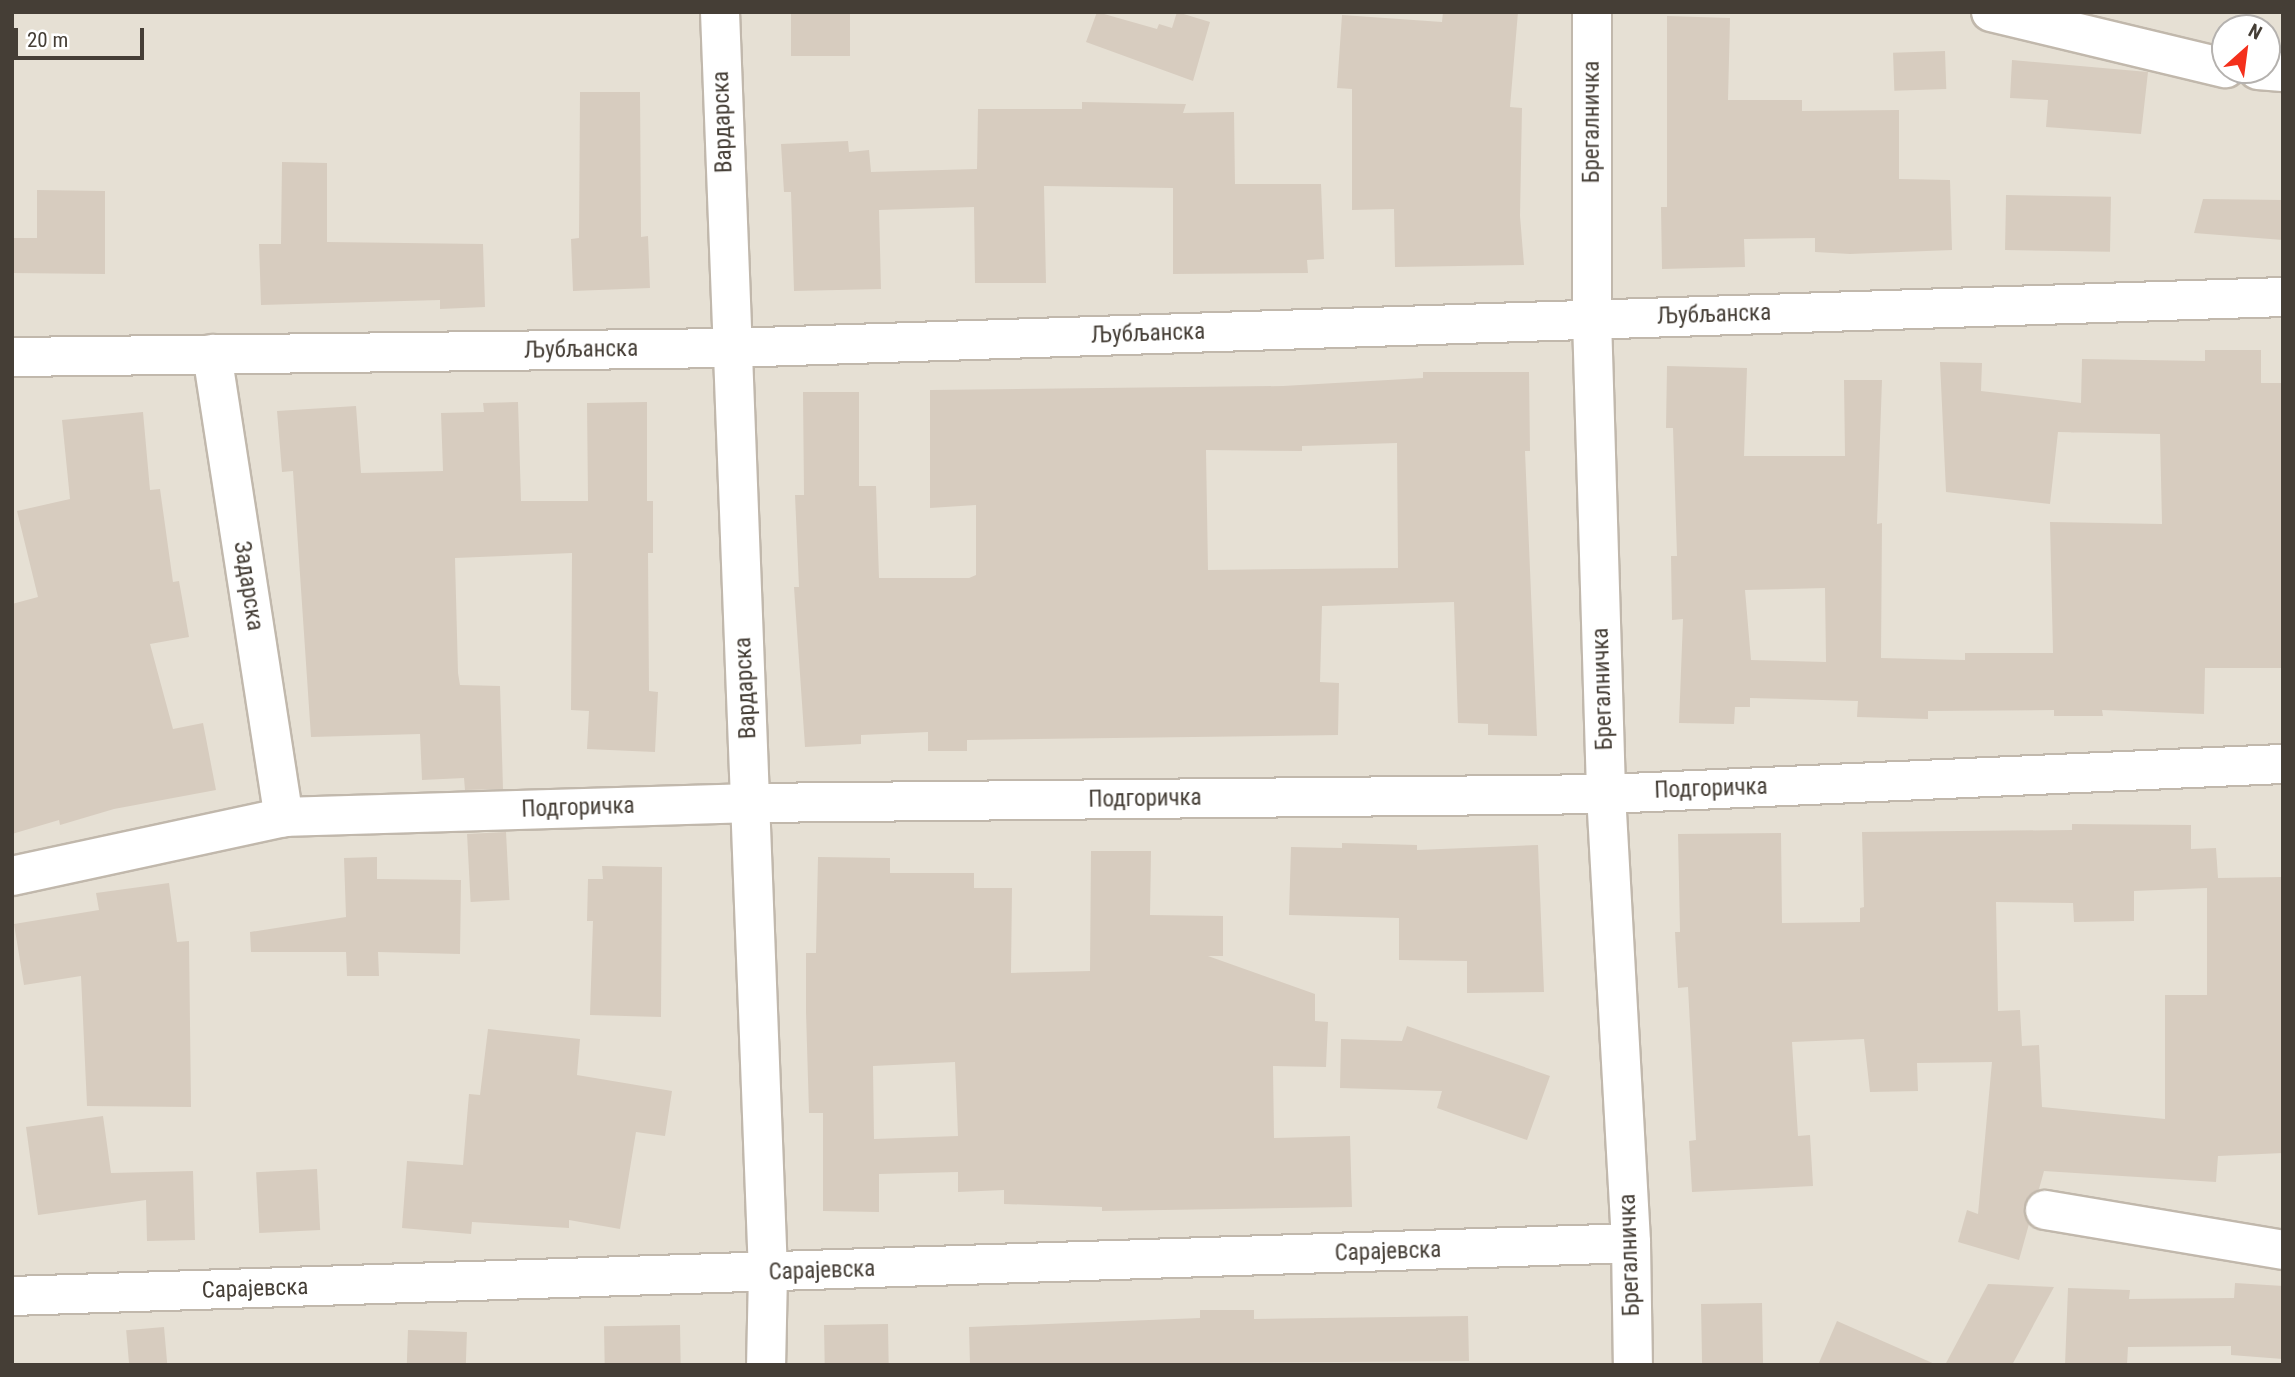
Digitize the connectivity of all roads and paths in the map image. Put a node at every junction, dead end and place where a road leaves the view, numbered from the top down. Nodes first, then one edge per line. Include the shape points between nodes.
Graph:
1 (720, 12) edge
2 (1592, 12) edge
3 (1991, 12) edge
4 (2211, 65) edge
5 (2283, 297) edge
6 (1592, 319) junction
7 (730, 348) junction
8 (212, 354) junction
9 (12, 357) edge
10 (2283, 764) edge
11 (1606, 794) junction
12 (751, 803) junction
13 (284, 817) junction
14 (12, 876) edge
15 (2045, 1210) dead end
16 (1631, 1243) junction
17 (2283, 1250) edge
18 (768, 1273) junction
19 (12, 1296) edge
20 (766, 1365) edge
21 (1633, 1365) edge

1 - 7 street, Вардарска
2 - 6 street, Брегалничка
3 - 4 street
5 - 6 street, Љубљанска
6 - 7 street, Љубљанска
6 - 11 street, Брегалничка
7 - 8 street, Љубљанска
7 - 12 street, Вардарска
8 - 9 street, Љубљанска
8 - 13 street, Задарска
10 - 11 street, Подгоричка
11 - 12 street, Подгоричка
11 - 16 street, Брегалничка
12 - 13 street, Подгоричка
12 - 18 street, Вардарска
13 - 14 street, Подгоричка
15 - 17 street
16 - 18 street, Сарајевска
16 - 21 street, Брегалничка
18 - 19 street, Сарајевска
18 - 20 street, Вардарска

